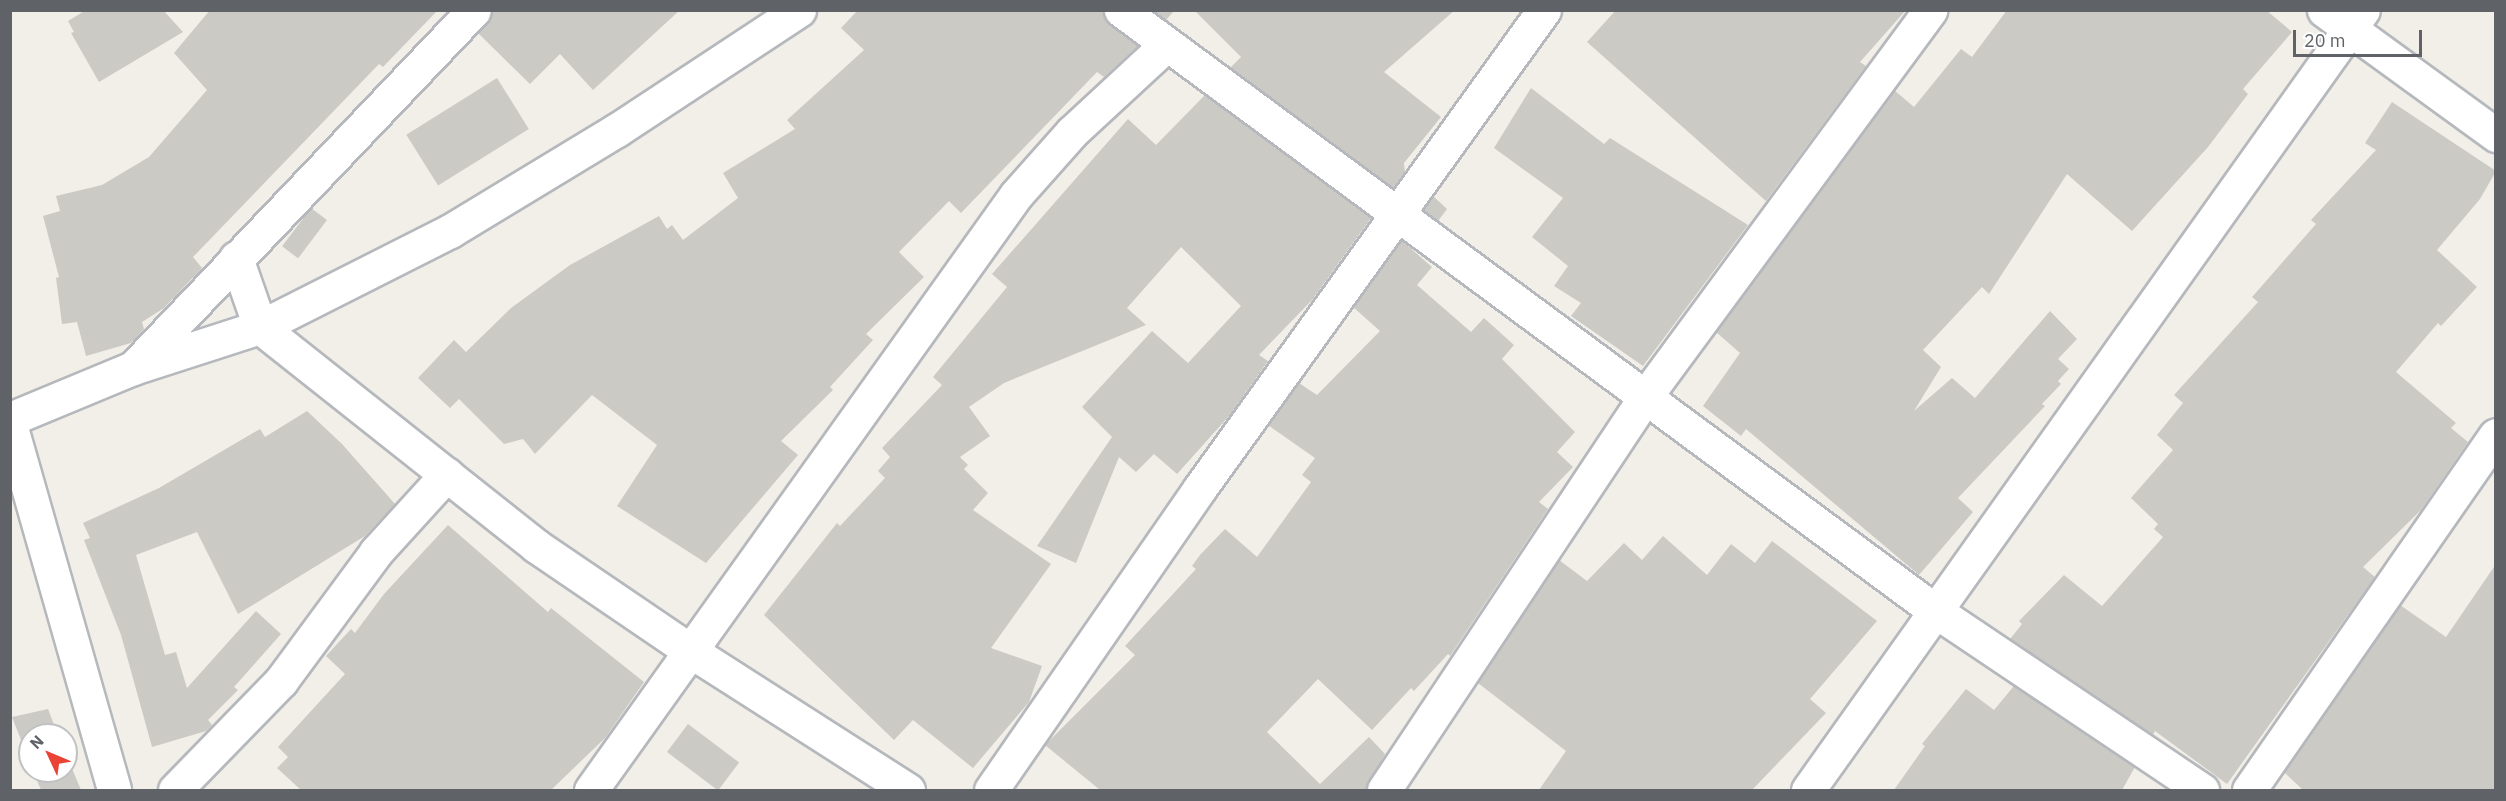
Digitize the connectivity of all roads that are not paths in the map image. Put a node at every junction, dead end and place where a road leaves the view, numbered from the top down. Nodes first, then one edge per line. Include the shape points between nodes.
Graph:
1 (474, 10) edge
2 (799, 10) edge
3 (1121, 10) edge
4 (1544, 10) edge
5 (1930, 10) edge
6 (2345, 17) edge
7 (1167, 44) junction
8 (2496, 135) edge
9 (1397, 214) junction
10 (236, 258) junction
11 (260, 327) junction
12 (133, 368) junction
13 (1645, 397) junction
14 (10, 419) edge
15 (10, 424) edge
16 (2496, 435) edge
17 (447, 474) junction
18 (1934, 610) junction
19 (689, 650) junction
20 (114, 790) edge
21 (175, 790) edge
22 (591, 790) edge
23 (908, 790) edge
24 (991, 790) edge
25 (1384, 790) edge
26 (1808, 790) edge
27 (2202, 790) edge
28 (2249, 790) edge

1 - 10 street
2 - 11 street via 617,130 450,231
3 - 7 street
4 - 9 street
5 - 13 street
6 - 8 street
6 - 18 street
7 - 9 street
7 - 19 street via 1072,132 1016,195
9 - 13 street
9 - 24 street via 1083,654
10 - 11 street
10 - 12 street
11 - 12 street
11 - 17 street
12 - 14 street
13 - 18 street
13 - 25 street
15 - 20 street
16 - 28 street
17 - 19 street via 536,546
17 - 21 street via 376,552 280,681
18 - 26 street
18 - 27 street
19 - 22 street
19 - 23 street

